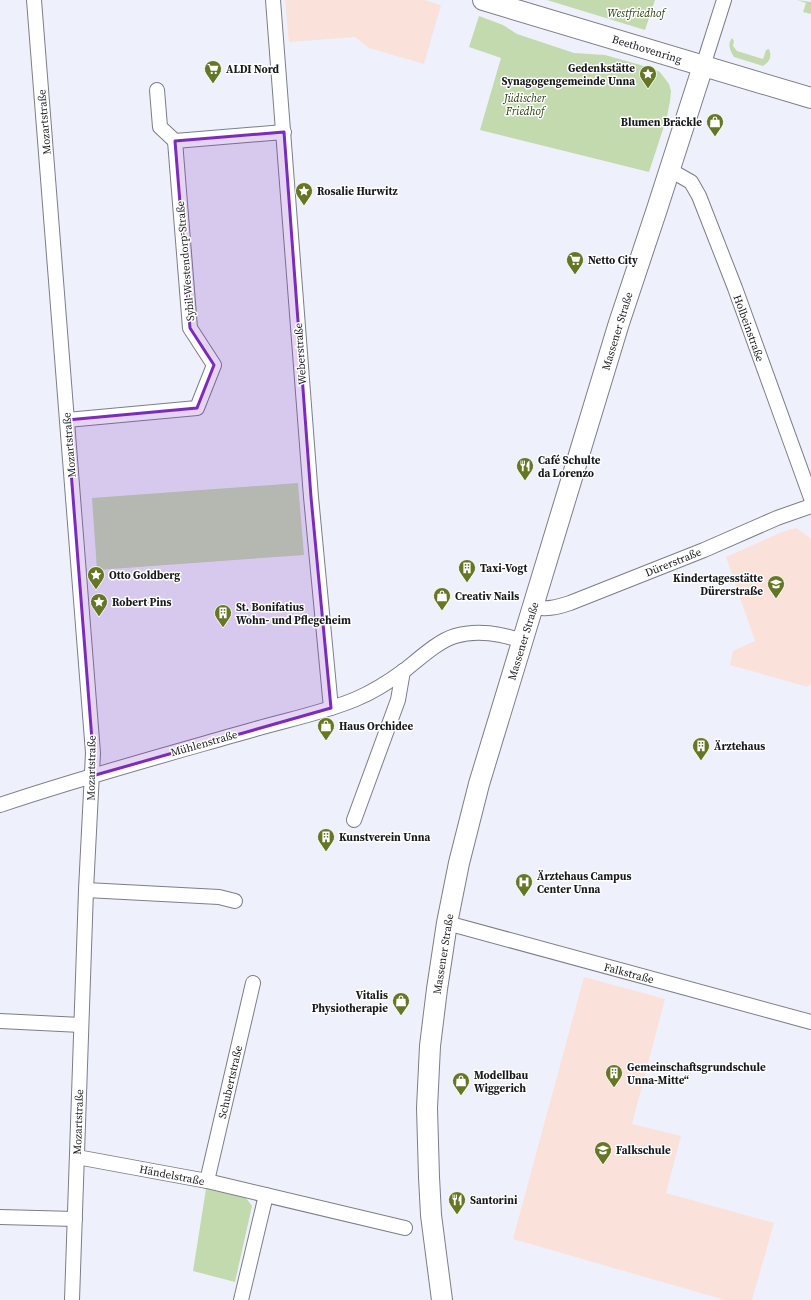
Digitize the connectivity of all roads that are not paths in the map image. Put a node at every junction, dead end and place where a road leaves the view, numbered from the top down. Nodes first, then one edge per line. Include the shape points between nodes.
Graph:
1 (34, 0) edge
2 (273, 0) edge
3 (483, 0) edge
4 (724, 0) edge
5 (703, 66) junction
6 (157, 90) dead end
7 (811, 98) edge
8 (284, 132) junction
9 (175, 141) junction
10 (670, 170) junction
11 (67, 420) junction
12 (811, 498) edge
13 (811, 506) edge
14 (534, 607) junction
15 (523, 641) junction
16 (403, 671) junction
17 (331, 708) junction
18 (92, 776) junction
19 (0, 805) edge
20 (354, 820) dead end
21 (86, 890) junction
22 (235, 901) dead end
23 (447, 923) junction
24 (253, 983) dead end
25 (0, 1021) edge
26 (811, 1022) edge
27 (81, 1025) junction
28 (77, 1157) junction
29 (206, 1181) junction
30 (266, 1195) junction
31 (0, 1217) edge
32 (75, 1219) junction
33 (405, 1228) dead end
34 (72, 1300) edge
35 (241, 1300) edge
36 (442, 1300) edge

1 - 11 street, Mozartstraße
2 - 8 street, Weberstraße
3 - 5 main road, Beethovenring
4 - 5 street, Massener Straße
5 - 7 main road, Beethovenring
5 - 10 main road, Massener Straße
6 - 9 street via 160,127
8 - 9 street
8 - 17 street, Weberstraße via 311,497
9 - 11 street, Sybil-Westendorp-Straße via 190,328 214,365 196,408
10 - 12 street, Holbeinstraße via 692,182 699,196
10 - 14 main road, Massener Straße via 621,316
11 - 18 street, Mozartstraße via 93,753
13 - 14 street, Dürerstraße via 570,603 553,608
14 - 15 main road, Massener Straße
15 - 16 street, Mühlenstraße via 502,634 470,633 454,636 430,650
15 - 23 main road, Massener Straße via 479,784
16 - 17 street, Mühlenstraße via 357,699
16 - 20 street via 398,700
17 - 18 street, Mühlenstraße
18 - 19 street, Mühlenstraße
18 - 21 street, Mozartstraße
21 - 22 street via 219,897
21 - 27 street, Mozartstraße
23 - 26 street, Falkstraße
23 - 36 main road, Massener Straße via 430,1046 427,1108 431,1215
24 - 29 street, Schubertstraße
25 - 27 street
27 - 28 street, Mozartstraße
28 - 29 street, Händelstraße
28 - 32 street, Mozartstraße
29 - 30 street, Händelstraße
30 - 33 street, Händelstraße
30 - 35 street
31 - 32 street
32 - 34 street, Mozartstraße

